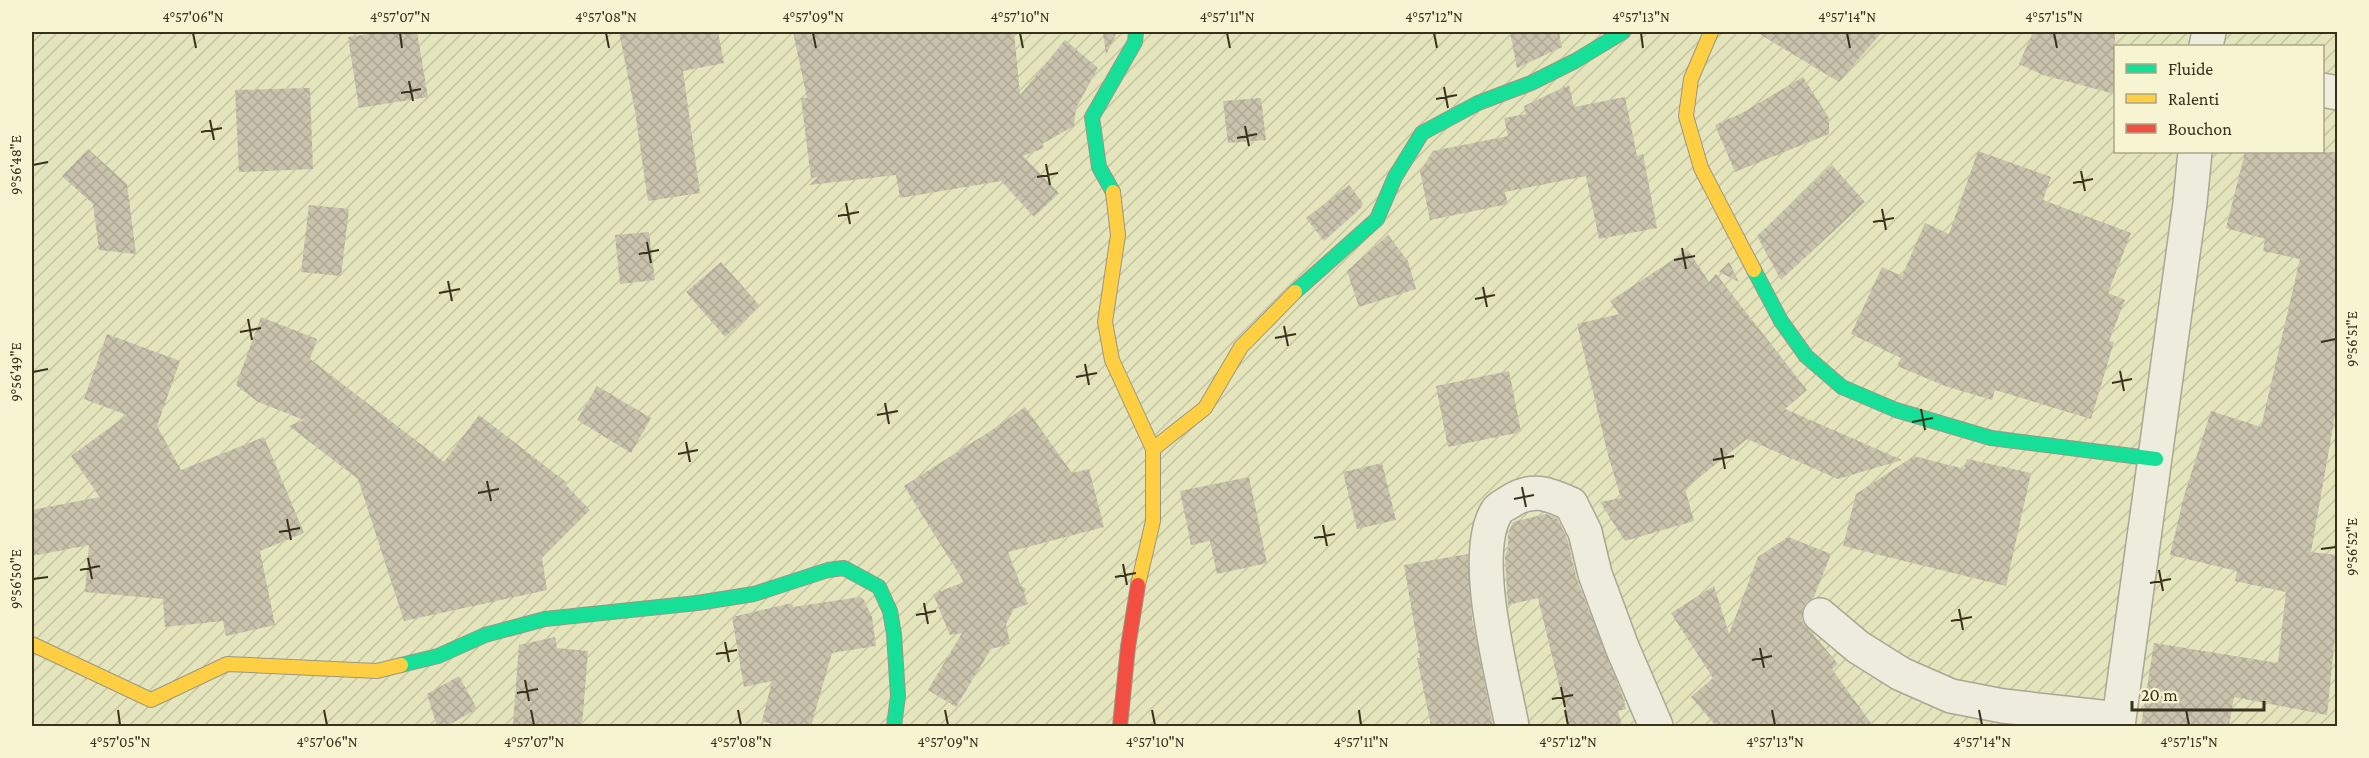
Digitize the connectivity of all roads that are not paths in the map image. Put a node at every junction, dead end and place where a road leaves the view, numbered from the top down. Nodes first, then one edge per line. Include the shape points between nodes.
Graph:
1 (1136, 32) edge
2 (1623, 32) edge
3 (1710, 32) edge
4 (2195, 153) edge
5 (1152, 449) junction
6 (2156, 459) junction
7 (1820, 615) dead end
8 (32, 644) edge
9 (2118, 723) edge
10 (894, 726) edge
11 (1120, 726) edge
12 (1512, 726) edge
13 (1656, 726) edge

1 - 5 street via 1135,42 1092,117 1099,167 1113,192 1118,236 1105,322 1112,360
2 - 5 street via 1575,61 1478,103 1422,133 1395,177 1377,219 1298,289 1241,347 1205,408
3 - 6 street via 1691,78 1686,116 1701,168 1781,321 1806,356 1842,387 1896,410 1991,438
4 - 6 street
5 - 11 street via 1153,521 1138,583
6 - 9 street
7 - 9 street via 1875,658 1951,696
8 - 10 street via 151,700 227,664 377,671 438,656 485,636 545,619 754,594 844,568 879,587 890,611 897,687
12 - 13 street via 1488,601 1486,541 1497,510 1523,494 1548,493 1571,504 1585,531 1595,574

